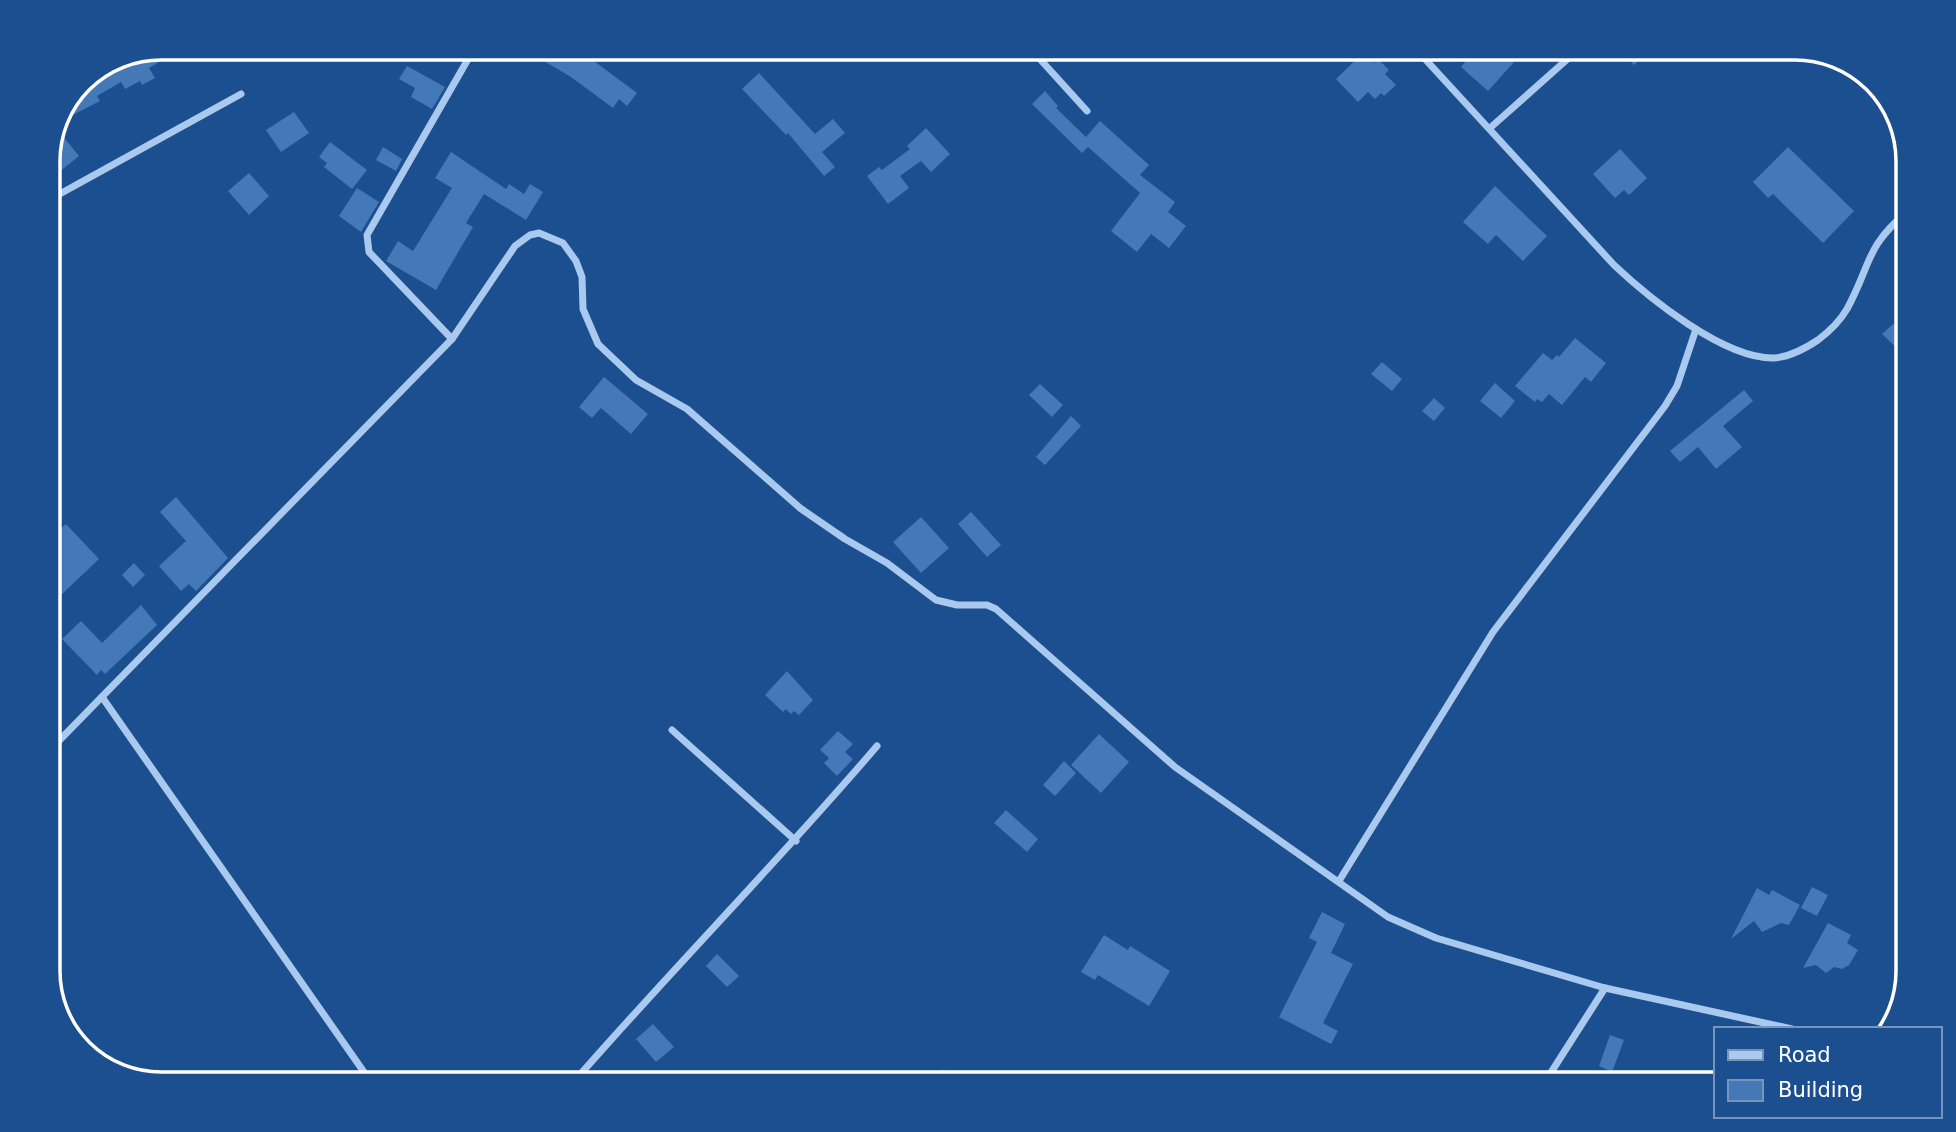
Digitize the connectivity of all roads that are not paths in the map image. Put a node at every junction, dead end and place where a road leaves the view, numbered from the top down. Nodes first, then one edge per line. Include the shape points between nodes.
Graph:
1 (468, 60) edge
2 (1041, 60) edge
3 (1426, 60) edge
4 (1566, 60) edge
5 (241, 94) dead end
6 (1087, 111) dead end
7 (1490, 128) junction
8 (60, 194) edge
9 (1896, 222) edge
10 (1696, 329) junction
11 (452, 340) junction
12 (102, 697) junction
13 (672, 730) dead end
14 (60, 740) edge
15 (877, 746) dead end
16 (796, 841) junction
17 (1339, 881) junction
18 (1605, 988) junction
19 (1783, 1027) edge
20 (364, 1072) edge
21 (582, 1072) edge
22 (1551, 1072) edge

1 - 11 street via 366,244
2 - 6 street
3 - 7 street
4 - 7 street
5 - 8 street
7 - 10 street via 1614,265 1649,298
9 - 10 street via 1879,237 1839,320 1804,350 1774,358 1744,351
10 - 17 street via 1665,406 1493,632
11 - 12 street
11 - 17 street via 515,246 530,235 554,237 576,261 582,277 583,309 598,345 635,380 687,409 800,508 887,562 936,600 987,604 996,609 1175,767
12 - 14 street
12 - 20 street
13 - 16 street
15 - 16 street
16 - 21 street
17 - 18 street via 1369,906 1436,938
18 - 19 street
18 - 22 street

